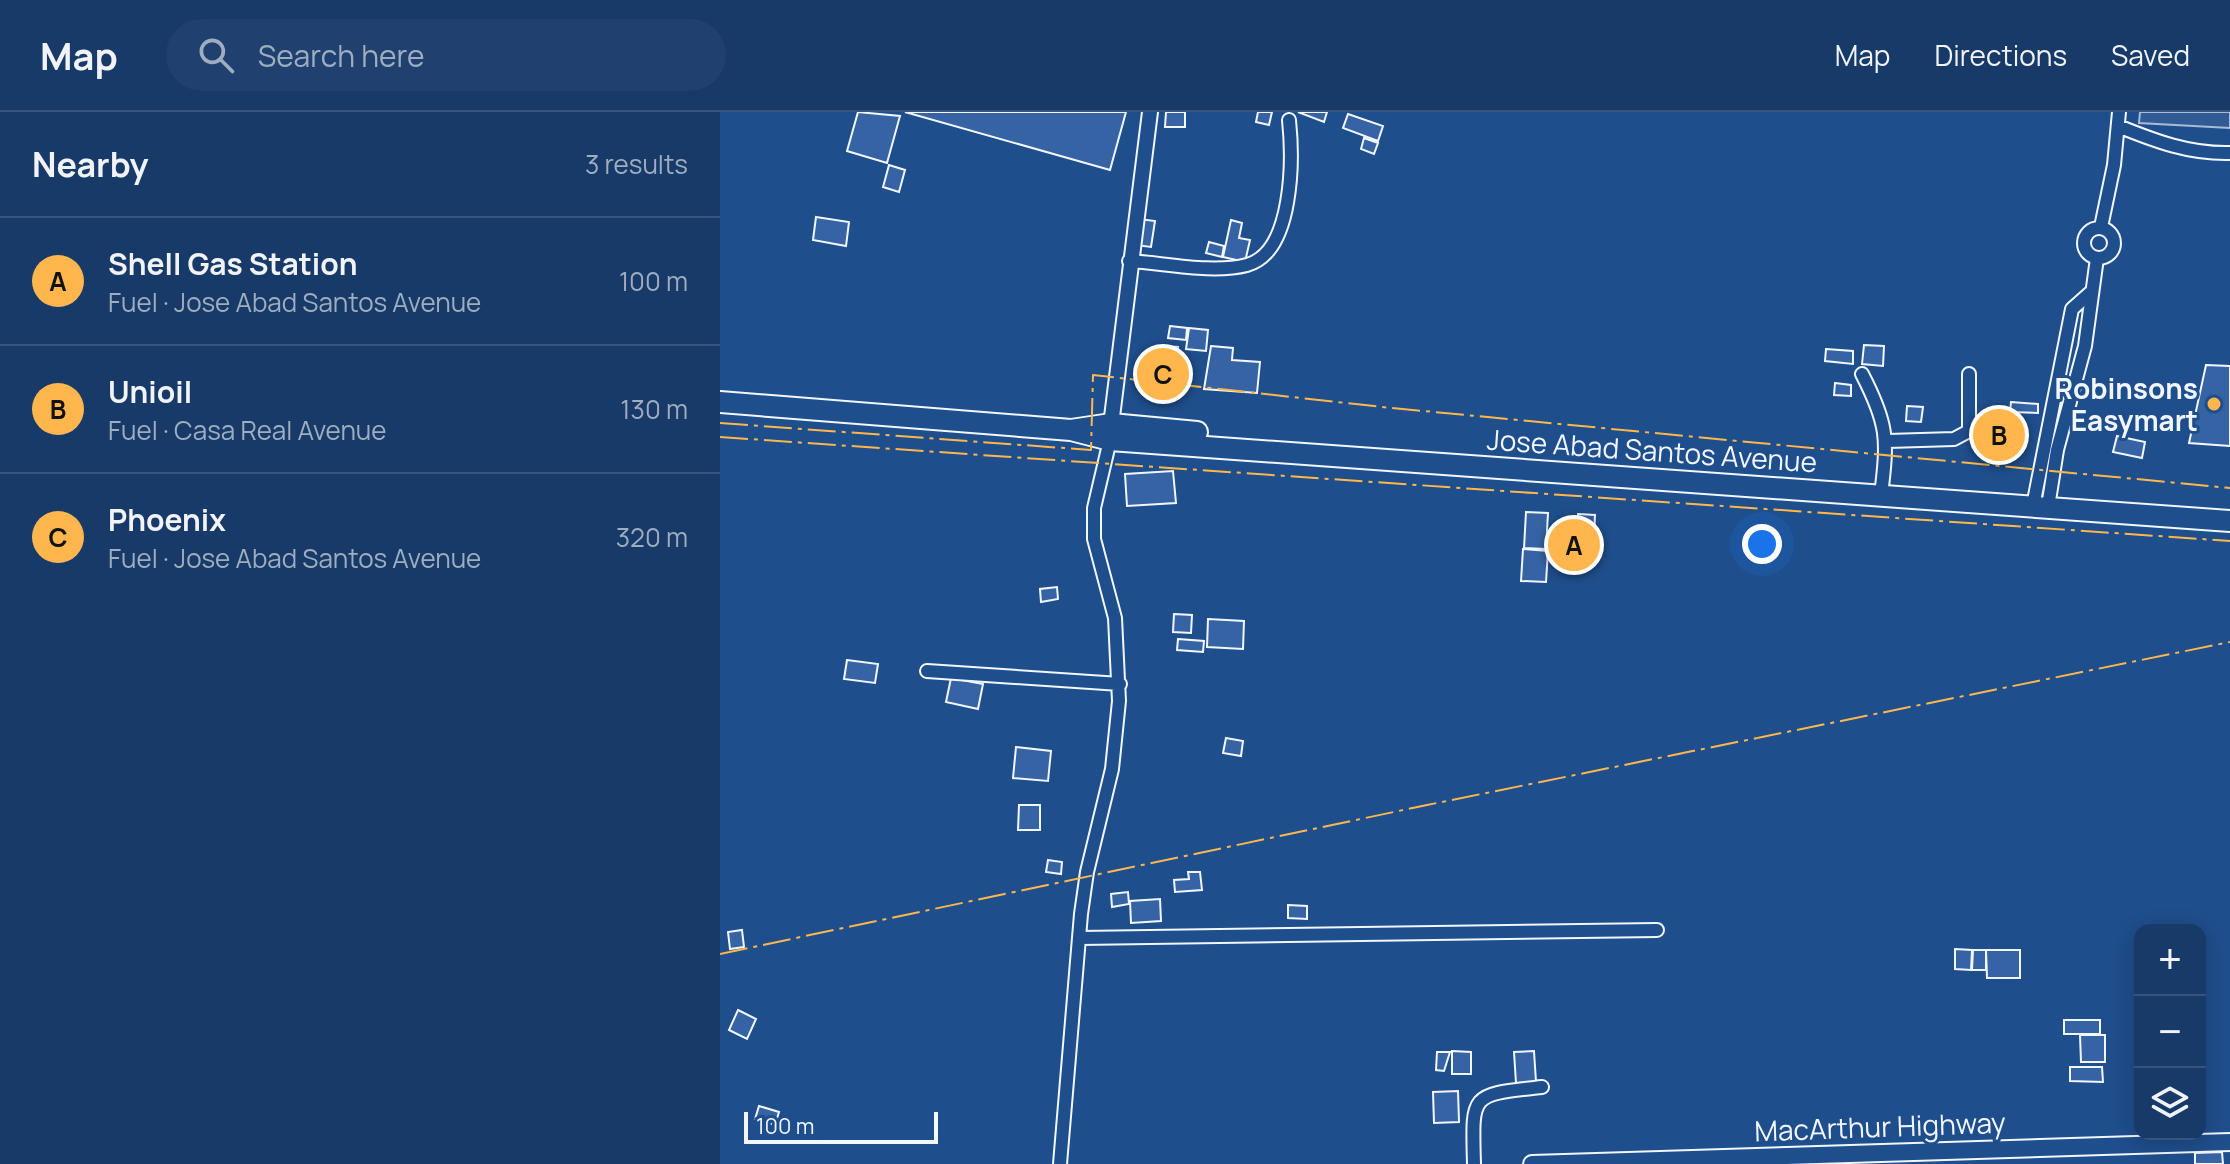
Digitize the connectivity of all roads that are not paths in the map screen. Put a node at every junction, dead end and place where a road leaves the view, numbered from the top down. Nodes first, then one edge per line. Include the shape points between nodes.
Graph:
1 (1150, 112) edge
2 (2119, 112) edge
3 (1289, 120) dead end
4 (2118, 126) junction
5 (2230, 153) edge
6 (2101, 227) junction
7 (2097, 258) junction
8 (1129, 261) junction
9 (2090, 293) junction
10 (2064, 346) junction
11 (2085, 346) junction
12 (1862, 374) dead end
13 (1969, 374) dead end
14 (2056, 384) junction
15 (2075, 386) junction
16 (720, 402) edge
17 (1111, 432) junction
18 (2046, 434) junction
19 (2062, 436) junction
20 (1888, 441) junction
21 (2043, 455) junction
22 (2056, 458) junction
23 (1882, 488) junction
24 (2042, 501) junction
25 (2230, 509) edge
26 (2230, 521) edge
27 (927, 671) dead end
28 (1120, 684) junction
29 (1657, 930) dead end
30 (1080, 938) junction
31 (1542, 1087) dead end
32 (2230, 1142) edge
33 (1060, 1164) edge
34 (1474, 1164) edge
35 (1532, 1164) edge

1 - 8 street
2 - 4 street
3 - 8 street via 1293,154 1282,221 1275,241 1261,257 1223,267
4 - 5 street via 2158,143 2204,154
4 - 6 street
6 - 7 street via 2114,244 2106,256
6 - 7 street via 2084,238 2086,252
7 - 9 street
8 - 17 street
9 - 10 street via 2072,309
9 - 11 street
10 - 11 street
10 - 14 street
11 - 15 street
12 - 20 street
13 - 20 street via 1969,431 1954,439
14 - 15 street
14 - 18 street
15 - 19 street
16 - 17 highway, Jose Abad Santos Avenue
17 - 23 highway, Jose Abad Santos Avenue
17 - 28 street via 1094,508 1094,539 1115,618
18 - 19 street
18 - 21 street
19 - 22 street
20 - 23 street
21 - 22 street
21 - 24 street
22 - 24 street
23 - 24 highway, Jose Abad Santos Avenue
24 - 25 highway, Jose Abad Santos Avenue
24 - 26 highway, Jose Abad Santos Avenue
27 - 28 street
28 - 30 street via 1112,769 1087,872
29 - 30 street
30 - 33 street
31 - 34 street via 1487,1093 1478,1102 1472,1112
32 - 35 main road, MacArthur Highway

